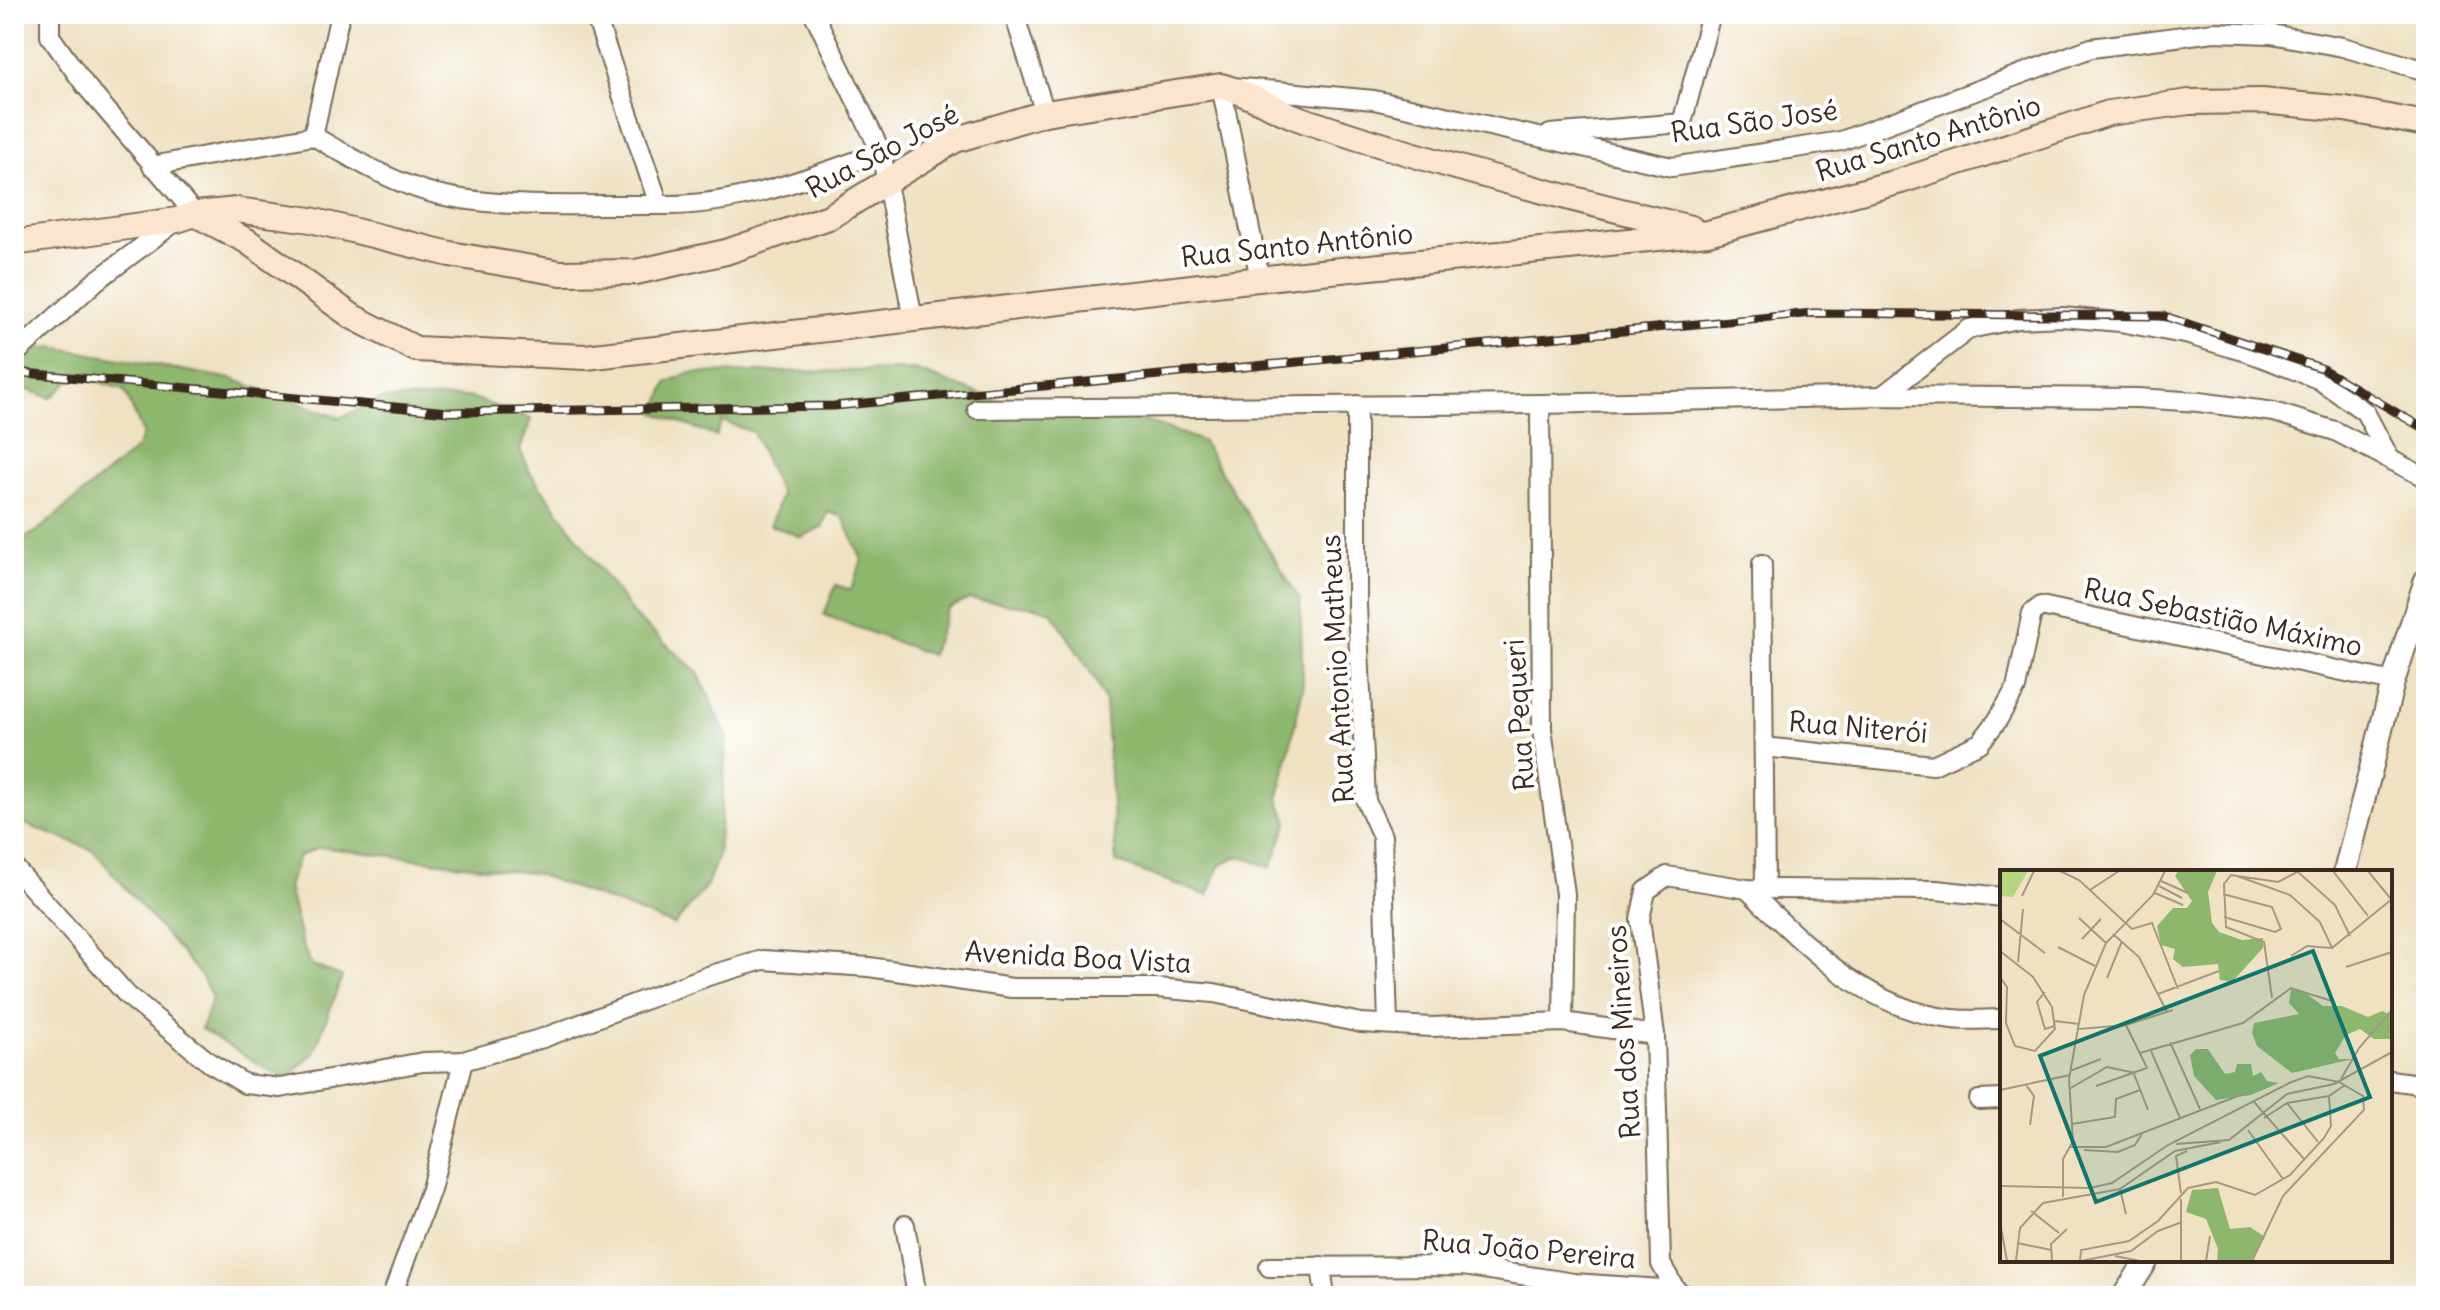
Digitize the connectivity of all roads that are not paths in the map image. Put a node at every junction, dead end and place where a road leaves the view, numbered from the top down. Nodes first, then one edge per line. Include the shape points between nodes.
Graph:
1 (50, 14) edge
2 (340, 14) edge
3 (595, 14) edge
4 (814, 14) edge
5 (1014, 14) edge
6 (1711, 14) edge
7 (2215, 23) edge
8 (2426, 71) edge
9 (1221, 86) junction
10 (1045, 113) junction
11 (2426, 124) edge
12 (313, 136) junction
13 (1533, 136) junction
14 (881, 152) junction
15 (152, 166) junction
16 (886, 183) junction
17 (659, 205) junction
18 (186, 217) junction
19 (1708, 233) junction
20 (14, 243) edge
21 (1260, 279) junction
22 (913, 319) junction
23 (14, 355) edge
24 (1882, 396) junction
25 (1540, 404) junction
26 (1357, 405) junction
27 (977, 409) dead end
28 (2389, 457) junction
29 (2426, 478) edge
30 (1762, 564) dead end
31 (2426, 580) edge
32 (2041, 606) joint
33 (2393, 682) junction
34 (1764, 747) junction
35 (14, 867) edge
36 (2346, 870) edge
37 (1756, 889) junction
38 (2000, 897) edge
39 (2000, 1019) edge
40 (1563, 1022) junction
41 (1388, 1024) junction
42 (1655, 1035) junction
43 (463, 1061) junction
44 (2392, 1080) edge
45 (2426, 1085) edge
46 (2000, 1099) edge
47 (1979, 1100) dead end
48 (905, 1225) dead end
49 (2146, 1262) edge
50 (1321, 1266) junction
51 (1269, 1267) dead end
52 (1681, 1293) edge
53 (392, 1296) edge
54 (917, 1296) edge
55 (1325, 1296) edge
56 (2124, 1296) edge

1 - 15 street via 50,36
2 - 12 street
3 - 17 street
4 - 14 street
5 - 10 street
6 - 13 street via 1682,123
7 - 8 street, Rua São José
7 - 13 street, Rua São José via 2091,48 1826,144 1672,167
9 - 10 main road, Rua São José
9 - 13 street, Rua São José via 1374,100
9 - 19 main road, Rua São José via 1302,120 1556,196
9 - 21 street
10 - 16 main road, Rua São José via 955,140
11 - 19 main road, Rua Santo Antônio via 2262,101 2189,102 2109,113 1901,181
12 - 15 street
12 - 17 street, Rua São José via 369,169 435,194 494,202
14 - 16 street
14 - 17 street, Rua São José via 775,190 692,206
15 - 18 street
16 - 18 main road, Rua São José via 829,217 726,252 636,272 561,273 450,254 311,220 237,210
16 - 22 street
18 - 20 main road, Rua São José
18 - 22 main road, Rua Santo Antônio via 247,241 353,317 416,349 586,357
18 - 23 street via 96,281
19 - 21 main road, Rua Santo Antônio
21 - 22 main road, Rua Santo Antônio
24 - 25 street
24 - 28 street via 2199,402 2274,412 2335,431
24 - 28 street via 1969,329 2018,319 2120,322 2189,335 2318,379 2365,412
25 - 26 street
25 - 40 street, Rua Pequeri via 1542,729 1565,894
26 - 27 street
26 - 41 street, Rua Antonio Matheus via 1357,606 1366,801 1382,836
28 - 29 street
30 - 34 street, Rua Niterói
31 - 33 street
32 - 33 street, Rua Sebastião Máximo
32 - 34 street, Rua Niterói via 2032,613 2016,688 1980,743 1933,765
33 - 36 street
34 - 37 street, Rua Niterói
35 - 43 street, Avenida Boa Vista via 127,995 210,1063 245,1084 280,1088 423,1062
37 - 38 street, Rua dos Mineiros via 1936,890
37 - 39 street via 1792,933 1853,982 1898,1006 1952,1019
37 - 42 street, Rua dos Mineiros via 1667,876 1646,891 1640,919
40 - 41 street, Avenida Boa Vista
40 - 42 street, Avenida Boa Vista
41 - 43 street, Avenida Boa Vista via 1214,993 1012,988 869,967 763,960
42 - 52 street, Rua dos Mineiros via 1661,1264
43 - 53 street via 431,1189
44 - 45 street
46 - 47 street
48 - 54 street
49 - 56 street
50 - 51 street, Rua João Pereira
50 - 52 street, Rua João Pereira via 1463,1266
50 - 55 street

